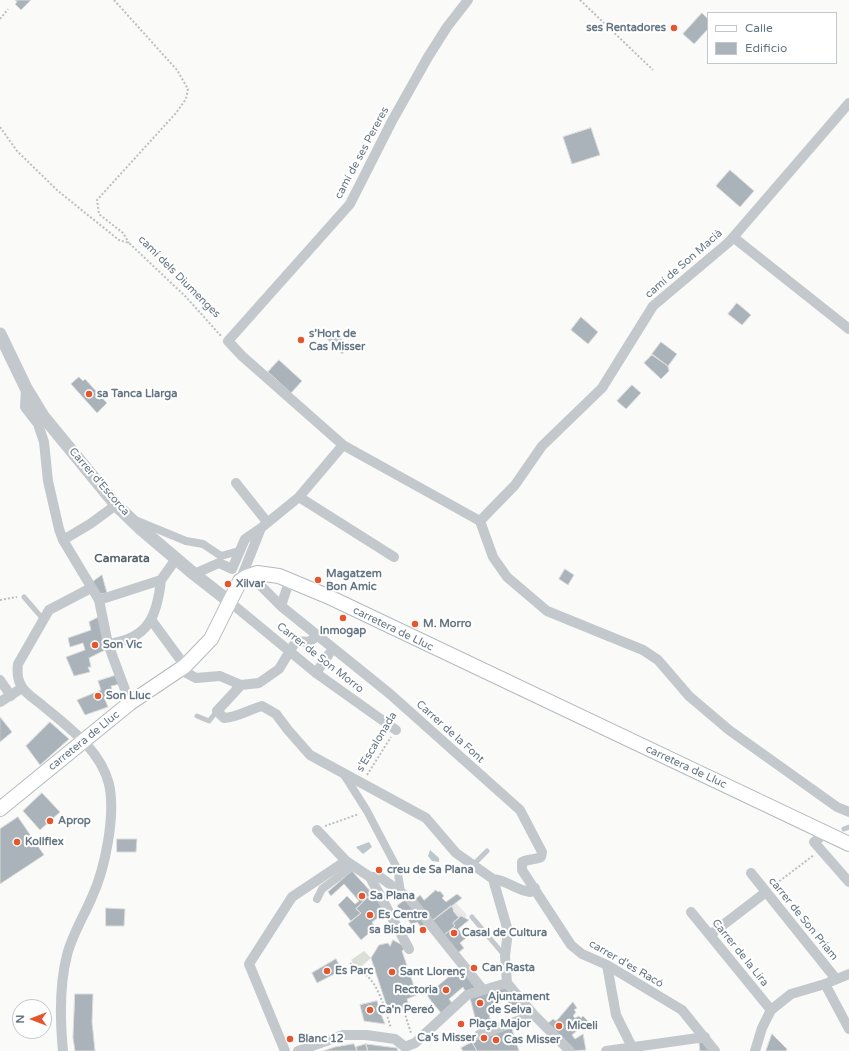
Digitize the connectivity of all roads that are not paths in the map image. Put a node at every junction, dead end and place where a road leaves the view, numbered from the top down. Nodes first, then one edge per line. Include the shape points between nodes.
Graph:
1 (468, 0) edge
2 (849, 103) edge
3 (733, 237) junction
4 (849, 329) edge
5 (0, 334) edge
6 (26, 388) junction
7 (343, 445) junction
8 (236, 483) dead end
9 (299, 497) junction
10 (116, 505) junction
11 (127, 516) junction
12 (480, 521) junction
13 (264, 525) junction
14 (64, 540) junction
15 (239, 551) junction
16 (394, 557) dead end
17 (176, 559) junction
18 (194, 574) junction
19 (245, 578) junction
20 (290, 579) junction
21 (161, 580) junction
22 (91, 588) junction
23 (24, 597) road end
24 (99, 600) junction
25 (231, 602) junction
26 (281, 606) junction
27 (43, 619) junction
28 (152, 621) junction
29 (317, 636) junction
30 (108, 644) junction
31 (290, 652) junction
32 (329, 654) dead end
33 (183, 668) junction
34 (316, 673) junction
35 (0, 680) edge
36 (240, 685) junction
37 (22, 688) junction
38 (11, 696) junction
39 (0, 702) edge
40 (130, 703) junction
41 (218, 711) junction
42 (197, 716) dead end
43 (396, 730) road end
44 (85, 741) junction
45 (342, 772) junction
46 (0, 809) edge
47 (849, 812) edge
48 (317, 830) road end
49 (826, 833) junction
50 (849, 844) edge
51 (487, 851) dead end
52 (349, 863) junction
53 (473, 865) junction
54 (752, 873) dead end
55 (370, 877) junction
56 (493, 879) junction
57 (849, 882) edge
58 (535, 888) junction
59 (400, 892) junction
60 (766, 892) junction
61 (316, 899) dead end
62 (691, 912) dead end
63 (472, 916) dead end
64 (710, 935) junction
65 (408, 949) dead end
66 (505, 956) junction
67 (607, 965) junction
68 (849, 974) edge
69 (836, 979) junction
70 (507, 982) junction
71 (824, 984) junction
72 (483, 990) junction
73 (771, 1010) junction
74 (534, 1015) junction
75 (849, 1029) edge
76 (479, 1035) dead end
77 (704, 1037) junction
78 (409, 1047) edge
79 (632, 1047) junction
80 (565, 1049) edge
81 (63, 1051) edge
82 (285, 1051) edge
83 (298, 1051) edge
84 (606, 1051) edge
85 (715, 1051) edge
86 (755, 1051) edge

1 - 7 street, camí de ses Pereres via 428,57 350,204 228,341
2 - 3 street, camí de Son Macià
3 - 4 street
3 - 12 street, camí de Son Macià via 653,306 602,388 542,446 515,485
5 - 6 street, Carrer d'Escorca
6 - 10 street, Carrer d'Escorca via 43,416
6 - 14 street via 25,407 38,424 44,442 48,481
7 - 9 street
7 - 12 street
8 - 13 street
9 - 13 street
9 - 16 street
10 - 11 street, Carrer d'Escorca
10 - 14 street
11 - 15 street via 186,541 203,544 221,556
11 - 17 street, Carrer d'Escorca
12 - 47 street via 493,557 507,577 547,611 643,650 658,660 688,696 729,730 837,807
13 - 15 street via 245,539
13 - 19 street
14 - 22 street
15 - 18 street via 232,569 219,563
17 - 18 street, Carrer d'Escorca
17 - 21 street
18 - 25 street, Carrer d'Escorca
19 - 20 main road, carretera de Lluc via 265,573
19 - 25 main road, carretera de Lluc
19 - 26 street, Carrer de la Font
20 - 26 street
20 - 49 main road, carretera de Lluc
21 - 24 street
21 - 28 street via 158,608
22 - 24 street
22 - 27 street via 49,610
23 - 27 lane
24 - 30 street
25 - 31 street, Carrer de Son Morro
25 - 33 main road, carretera de Lluc via 211,639
26 - 29 street, Carrer de la Font
27 - 37 street via 18,664 17,674
28 - 30 street via 137,634 120,642
28 - 33 street
29 - 31 street via 309,642 296,641
29 - 58 street, Carrer de la Font via 390,694 520,810 542,852 538,859 522,862 522,870
30 - 40 street
31 - 34 street, Carrer de Son Morro
31 - 36 street via 279,669 259,683
32 - 34 street
33 - 36 street via 196,678 220,676
33 - 40 main road, carretera de Lluc
34 - 43 street, Carrer de Son Morro
35 - 38 street
36 - 41 street
37 - 38 street
37 - 44 street
38 - 39 street
40 - 44 main road, carretera de Lluc
41 - 42 lane via 209,722
41 - 45 street via 224,718 237,717 262,706 276,714 310,755
44 - 46 main road, carretera de Lluc
44 - 81 street via 103,768 109,786 110,829 93,895 67,954 60,1027
45 - 53 street via 426,818 456,853
45 - 59 street via 367,811 397,868
48 - 52 street
49 - 50 main road, carretera de Lluc
49 - 57 street via 814,842
51 - 53 lane
52 - 55 street
52 - 61 street via 322,889
52 - 82 street via 292,897 249,964
53 - 56 street
54 - 60 street, carrer de Son Priam
55 - 59 street via 380,877
55 - 65 street
56 - 58 street via 501,879 522,891 530,892
56 - 66 street via 508,931
58 - 67 street, carrer d'es Racó via 571,945 582,954
59 - 72 street via 410,899
60 - 64 street
60 - 69 street, carrer de Son Priam
62 - 64 street, Carrer de la Lira
63 - 66 lane
64 - 73 street, Carrer de la Lira
66 - 70 street
67 - 77 street, carrer d'es Racó via 682,1010
67 - 79 street via 616,1015
68 - 69 street
69 - 71 street
70 - 72 street
70 - 74 street
71 - 73 street via 790,994
71 - 75 street
72 - 78 street via 467,995
73 - 86 street
74 - 76 street
74 - 80 street
77 - 79 street
77 - 85 street, carrer d'es Racó
78 - 83 street via 395,1039 343,1035
79 - 84 street

